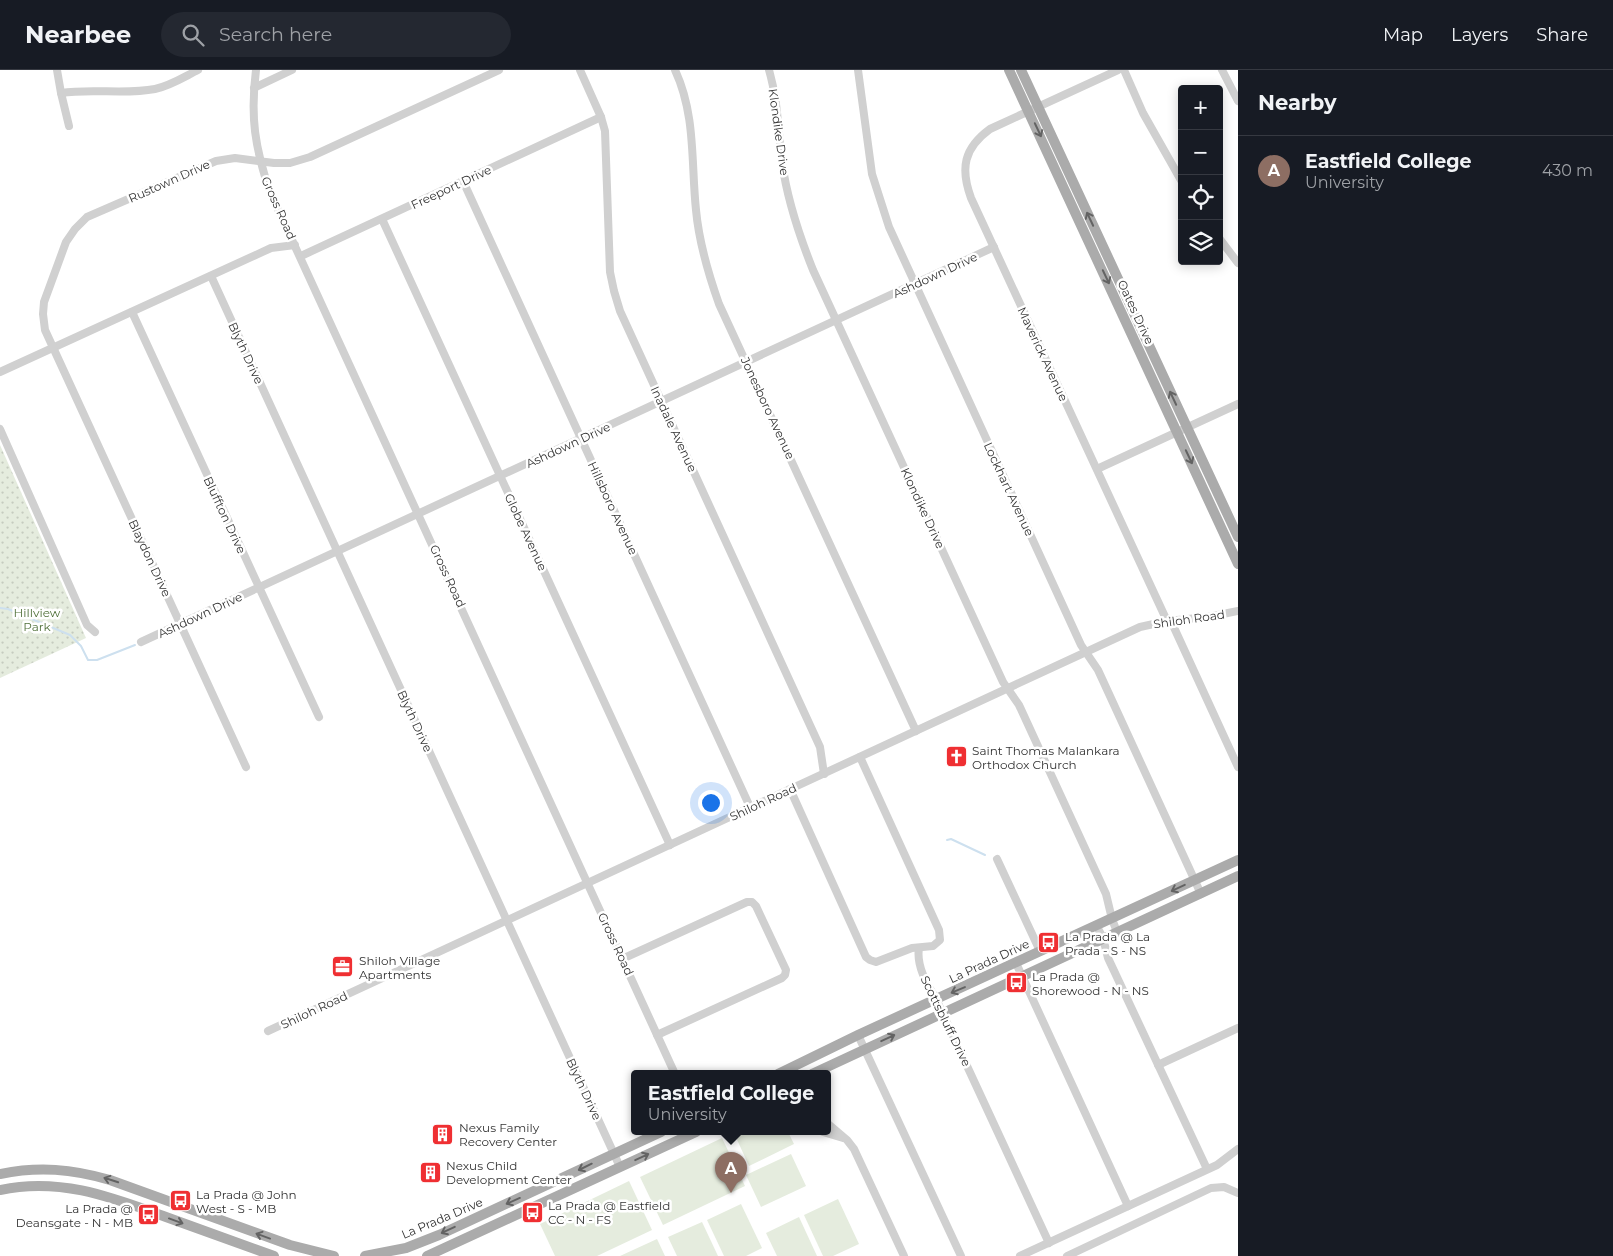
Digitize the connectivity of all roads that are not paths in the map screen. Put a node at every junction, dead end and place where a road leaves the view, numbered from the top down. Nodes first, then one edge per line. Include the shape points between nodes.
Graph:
1 (57, 70) edge
2 (198, 70) edge
3 (256, 70) edge
4 (292, 70) edge
5 (499, 70) edge
6 (580, 70) edge
7 (675, 70) edge
8 (769, 70) edge
9 (858, 70) edge
10 (1009, 70) edge
11 (1021, 70) edge
12 (1118, 70) edge
13 (1124, 70) edge
14 (1222, 70) edge
15 (254, 88) junction
16 (61, 93) junction
17 (1238, 101) edge
18 (1033, 109) junction
19 (602, 117) junction
20 (69, 126) dead end
21 (260, 161) junction
22 (1178, 175) edge
23 (463, 181) junction
24 (382, 219) junction
25 (1223, 243) edge
26 (296, 245) junction
27 (994, 247) junction
28 (301, 256) junction
29 (1238, 263) edge
30 (211, 276) junction
31 (915, 284) junction
32 (132, 312) junction
33 (836, 320) junction
34 (54, 348) junction
35 (746, 362) junction
36 (0, 372) edge
37 (661, 402) junction
38 (1238, 404) edge
39 (0, 429) edge
40 (1182, 431) junction
41 (581, 439) junction
42 (1097, 469) junction
43 (501, 476) junction
44 (419, 514) junction
45 (1238, 537) edge
46 (337, 551) junction
47 (1238, 564) edge
48 (259, 588) junction
49 (1238, 611) edge
50 (1169, 621) junction
51 (180, 623) junction
52 (94, 632) dead end
53 (141, 642) dead end
54 (1086, 652) junction
55 (1007, 688) junction
56 (319, 717) dead end
57 (916, 731) junction
58 (860, 757) junction
59 (246, 767) dead end
60 (1238, 767) edge
61 (824, 774) junction
62 (790, 790) junction
63 (750, 807) junction
64 (670, 845) junction
65 (997, 859) dead end
66 (1238, 860) edge
67 (1238, 876) edge
68 (1195, 880) junction
69 (588, 883) junction
70 (1201, 894) junction
71 (1112, 919) junction
72 (506, 921) junction
73 (1096, 925) junction
74 (1117, 932) junction
75 (1103, 938) junction
76 (919, 948) junction
77 (1040, 951) junction
78 (622, 959) junction
79 (1016, 963) junction
80 (1022, 976) junction
81 (936, 999) junction
82 (943, 1012) junction
83 (1238, 1028) edge
84 (268, 1031) dead end
85 (658, 1035) junction
86 (858, 1035) junction
87 (865, 1049) junction
88 (1158, 1065) junction
89 (673, 1070) edge
90 (790, 1070) edge
91 (820, 1070) edge
92 (831, 1126) edge
93 (655, 1135) edge
94 (689, 1135) edge
95 (831, 1135) edge
96 (847, 1140) junction
97 (1238, 1149) edge
98 (614, 1154) junction
99 (620, 1167) junction
100 (1207, 1170) junction
101 (0, 1174) edge
102 (0, 1190) edge
103 (144, 1192) junction
104 (1238, 1194) edge
105 (1128, 1206) junction
106 (138, 1207) junction
107 (492, 1210) junction
108 (498, 1224) junction
109 (1049, 1242) junction
110 (407, 1252) edge
111 (309, 1253) edge
112 (274, 1256) edge
113 (334, 1256) edge
114 (365, 1256) edge
115 (427, 1256) edge
116 (904, 1256) edge
117 (960, 1256) edge
118 (1020, 1256) edge
119 (1067, 1256) edge

1 - 16 street
2 - 16 street via 156,89
3 - 15 street, Gross Road
4 - 15 street
5 - 21 street, Rustown Drive via 310,157 290,163
6 - 19 street, Inadale Avenue
7 - 35 street, Jonesboro Avenue via 691,121 699,236 719,304
8 - 33 street, Klondike Drive via 778,110 782,164 791,208 813,270
9 - 31 street, Lockhart Avenue via 878,198
10 - 18 main road, Oates Drive
11 - 18 main road, Oates Drive
12 - 18 street, Maverick Avenue
13 - 22 street via 1143,113
14 - 17 street
15 - 21 street, Gross Road via 253,118
16 - 20 street
18 - 27 street, Maverick Avenue via 980,136 965,163 966,186
18 - 40 main road, Oates Drive
19 - 23 street, Freeport Drive
19 - 37 street, Inadale Avenue via 610,272 620,311
21 - 26 street, Gross Road via 270,192
21 - 34 street, Rustown Drive via 235,158 216,161 87,218 74,229 44,302 45,330
23 - 24 street, Freeport Drive
23 - 41 street, Hillsboro Avenue
24 - 28 street, Freeport Drive
24 - 43 street, Globe Avenue
25 - 29 street
26 - 28 street, Gross Road
26 - 30 street via 271,248
27 - 31 street, Ashdown Drive
27 - 42 street, Maverick Avenue
28 - 44 street, Gross Road
30 - 32 street
30 - 46 street, Blyth Drive
31 - 33 street, Ashdown Drive
31 - 54 street, Lockhart Avenue
32 - 34 street
32 - 48 street, Bluffton Drive
33 - 35 street, Ashdown Drive
33 - 55 street, Klondike Drive
34 - 36 street
34 - 51 street, Blaydon Drive
35 - 37 street, Ashdown Drive
35 - 57 street, Jonesboro Avenue
37 - 41 street, Ashdown Drive
37 - 61 street, Inadale Avenue via 820,747
38 - 40 street
39 - 52 street via 87,625
40 - 42 street
40 - 45 main road, Oates Drive
40 -> 47 main road, Oates Drive
41 - 43 street, Ashdown Drive
41 - 63 street, Hillsboro Avenue
42 - 50 street, Maverick Avenue
43 - 44 street, Ashdown Drive
43 - 64 street, Globe Avenue
44 - 46 street, Ashdown Drive
44 - 69 street, Gross Road
46 - 48 street, Ashdown Drive
46 - 72 street, Blyth Drive
48 - 51 street, Ashdown Drive
48 - 56 street, Bluffton Drive
49 - 50 street, Shiloh Road
50 - 54 street, Shiloh Road via 1140,627
50 - 60 street, Maverick Avenue
51 - 53 street, Ashdown Drive
51 - 59 street, Blaydon Drive
54 - 55 street, Shiloh Road
54 - 68 street, Lockhart Avenue via 1098,670
55 - 57 street, Shiloh Road
55 - 71 street, Klondike Drive via 1019,705 1106,894
57 - 58 street, Shiloh Road
58 - 61 street, Shiloh Road
58 - 76 street via 940,930 937,944
61 - 62 street, Shiloh Road
62 - 63 street, Shiloh Road
62 - 76 street via 866,956 876,962
63 - 64 street, Shiloh Road
64 - 69 street, Shiloh Road
65 - 77 street
66 - 68 main road, La Prada Drive
67 - 70 main road
68 - 70 street, Lockhart Avenue
68 -> 71 main road, La Prada Drive
69 - 72 street, Shiloh Road
69 - 78 street, Gross Road
70 - 74 main road
71 - 73 main road, La Prada Drive
71 - 74 street, Klondike Drive
72 - 84 street, Shiloh Road
72 - 98 street, Blyth Drive
73 - 75 street
73 - 77 main road, La Prada Drive
74 - 75 main road
75 - 80 main road
75 - 88 street via 1108,958
76 - 81 street, Scottsbluff Drive via 920,967
77 - 79 main road, La Prada Drive
78 - 85 street, Gross Road
78 - 85 street via 747,902 756,906 786,970 785,975
79 - 80 street
79 -> 81 main road, La Prada Drive
80 - 82 main road
80 - 105 street
81 - 82 street, Scottsbluff Drive
81 - 86 main road, La Prada Drive
87 -> 82 main road
82 - 109 street, Scottsbluff Drive
83 - 88 street
85 - 89 street, Gross Road
86 - 87 street
86 - 90 main road, La Prada Drive
87 - 91 main road
87 - 117 street
88 - 100 street
92 - 96 street
93 - 98 main road, La Prada Drive
99 -> 94 main road
95 - 96 street
96 - 116 street
97 - 100 street
98 - 99 street, Blyth Drive
98 -> 107 main road, La Prada Drive
99 - 108 main road
100 - 105 street
103 -> 101 main road via 70,1170 32,1169
102 - 106 main road via 45,1185 72,1188 96,1192
103 - 106 main road
111 -> 103 main road
104 - 119 street via 1224,1187 1212,1188
105 - 109 street
106 -> 112 main road
107 - 108 main road
107 -> 110 main road, La Prada Drive
108 - 115 main road
109 - 118 street
110 - 114 main road, La Prada Drive
111 - 113 main road

